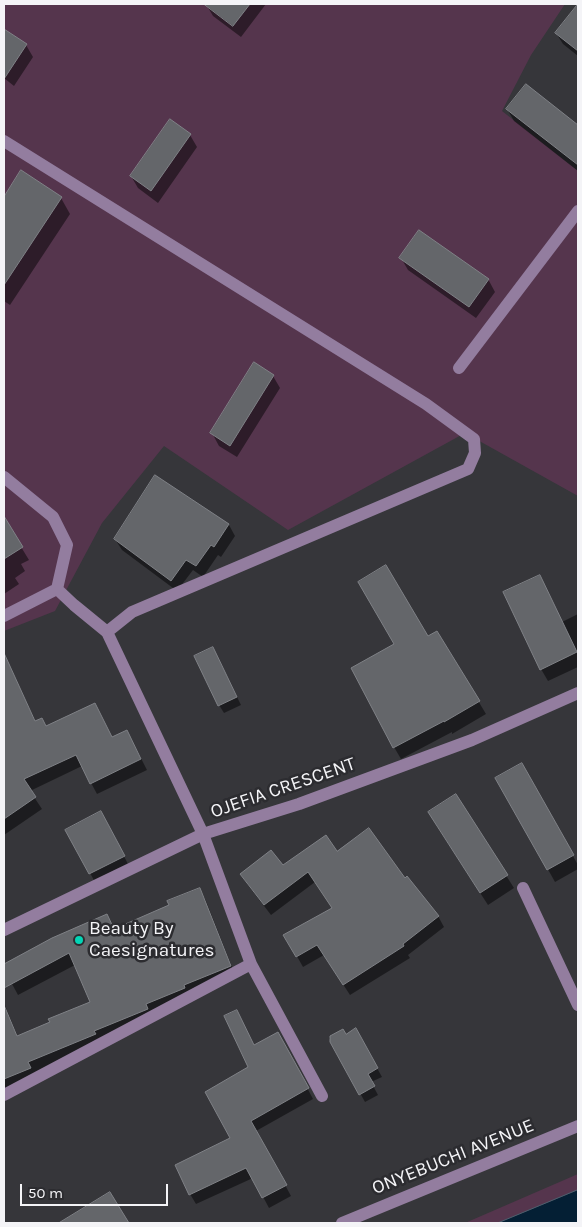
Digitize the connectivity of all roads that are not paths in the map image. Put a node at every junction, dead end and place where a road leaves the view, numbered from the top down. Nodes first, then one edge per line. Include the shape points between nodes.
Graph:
1 (4, 141) edge
2 (578, 211) edge
3 (459, 368) dead end
4 (4, 477) edge
5 (57, 589) junction
6 (4, 616) edge
7 (107, 632) junction
8 (578, 693) edge
9 (203, 834) junction
10 (523, 888) dead end
11 (4, 930) edge
12 (251, 964) junction
13 (578, 1005) edge
14 (4, 1095) edge
15 (322, 1096) dead end
16 (578, 1126) edge
17 (342, 1223) edge

1 - 7 street via 426,404 474,439 476,453 468,469 132,612
2 - 3 street
4 - 5 street via 53,517 68,545
5 - 6 street
5 - 7 street
7 - 9 street
8 - 9 street, OJEFIA CRESCENT via 472,740 300,804
9 - 11 street, OJEFIA CRESCENT
9 - 12 street
10 - 13 street
12 - 14 street
12 - 15 street
16 - 17 street, ONYEBUCHI AVENUE

